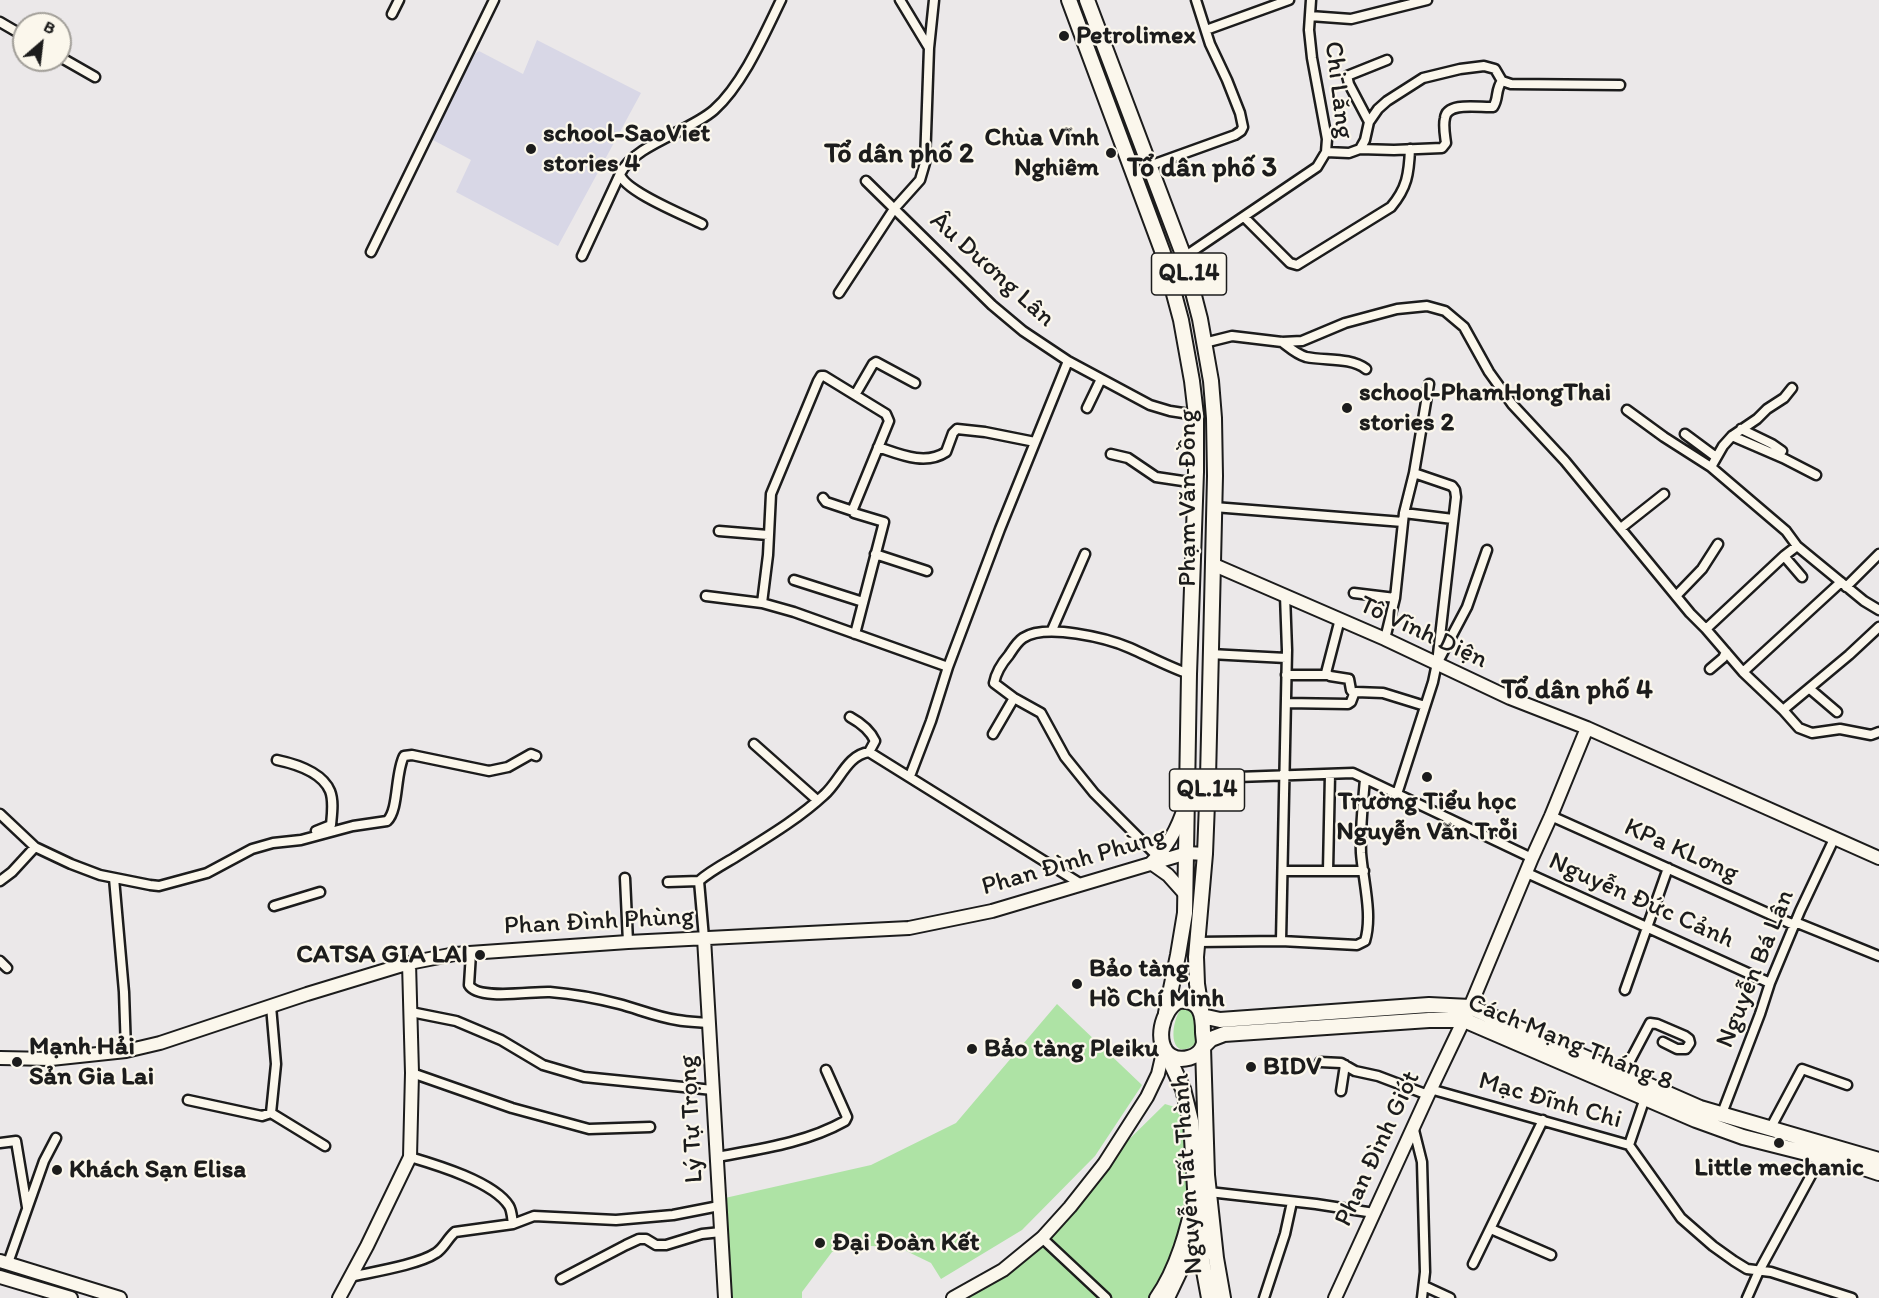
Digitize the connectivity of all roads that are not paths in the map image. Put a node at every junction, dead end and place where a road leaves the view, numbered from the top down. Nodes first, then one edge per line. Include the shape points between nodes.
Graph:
1 (399, 0) edge
2 (494, 0) edge
3 (781, 0) edge
4 (900, 0) edge
5 (934, 0) edge
6 (1069, 0) edge
7 (1087, 0) edge
8 (1196, 0) edge
9 (1289, 0) edge
10 (1311, 0) edge
11 (1427, 0) edge
12 (1276, 2) edge
13 (392, 14) dead end
14 (1310, 16) junction
15 (1094, 20) junction
16 (1078, 24) junction
17 (1206, 30) junction
18 (929, 48) junction
19 (1386, 60) dead end
20 (72, 64) edge
21 (95, 77) dead end
22 (1502, 81) junction
23 (1620, 85) dead end
24 (1369, 122) junction
25 (1360, 149) junction
26 (1410, 149) junction
27 (1326, 152) junction
28 (1149, 166) junction
29 (620, 174) junction
30 (866, 181) dead end
31 (894, 209) junction
32 (1244, 217) junction
33 (702, 224) dead end
34 (371, 252) dead end
35 (582, 256) dead end
36 (1184, 257) junction
37 (839, 293) dead end
38 (1282, 342) junction
39 (1204, 343) junction
40 (1068, 361) junction
41 (1366, 369) dead end
42 (1101, 379) junction
43 (915, 383) dead end
44 (1429, 384) dead end
45 (1792, 388) dead end
46 (855, 395) junction
47 (1087, 408) dead end
48 (1627, 410) dead end
49 (1196, 415) junction
50 (1741, 429) junction
51 (1685, 434) dead end
52 (1732, 436) junction
53 (1035, 442) junction
54 (878, 447) junction
55 (1782, 451) dead end
56 (1111, 454) dead end
57 (1716, 457) junction
58 (1711, 467) junction
59 (1414, 473) junction
60 (1816, 475) dead end
61 (1196, 483) junction
62 (1664, 494) dead end
63 (823, 498) dead end
64 (1214, 507) junction
65 (853, 511) junction
66 (1404, 518) junction
67 (1453, 519) junction
68 (1621, 528) junction
69 (719, 531) dead end
70 (768, 535) junction
71 (1718, 544) dead end
72 (1797, 546) junction
73 (1487, 550) dead end
74 (1700, 553) dead end
75 (874, 554) junction
76 (1085, 554) dead end
77 (1879, 554) edge
78 (1784, 556) junction
79 (1708, 561) junction
80 (1193, 563) junction
81 (1212, 564) junction
82 (927, 571) dead end
83 (1803, 577) dead end
84 (794, 580) dead end
85 (1844, 584) junction
86 (1354, 592) dead end
87 (1285, 595) junction
88 (706, 596) dead end
89 (1676, 596) junction
90 (1395, 598) junction
91 (863, 602) junction
92 (762, 603) junction
93 (1879, 610) edge
94 (1340, 619) junction
95 (1879, 627) edge
96 (1706, 629) junction
97 (1052, 630) junction
98 (855, 634) junction
99 (1385, 639) junction
100 (1726, 652) junction
101 (1210, 654) junction
102 (1286, 657) junction
103 (1437, 663) junction
104 (948, 667) junction
105 (1710, 669) dead end
106 (1743, 672) junction
107 (1189, 675) junction
108 (1286, 675) junction
109 (1327, 675) junction
110 (1809, 689) junction
111 (1354, 694) junction
112 (1014, 698) junction
113 (1286, 703) junction
114 (1425, 706) junction
115 (1783, 710) junction
116 (1837, 712) dead end
117 (850, 717) dead end
118 (1587, 728) junction
119 (1879, 732) edge
120 (993, 734) dead end
121 (754, 744) dead end
122 (869, 752) junction
123 (536, 756) dead end
124 (277, 760) dead end
125 (1330, 774) junction
126 (1284, 775) junction
127 (910, 776) junction
128 (1208, 778) junction
129 (1365, 779) junction
130 (1397, 794) junction
131 (1188, 796) junction
132 (817, 800) junction
133 (0, 814) edge
134 (1551, 816) junction
135 (1187, 830) junction
136 (1834, 839) junction
137 (282, 841) junction
138 (35, 847) junction
139 (1187, 853) junction
140 (1205, 854) junction
141 (1532, 858) junction
142 (1879, 858) edge
143 (1157, 860) junction
144 (1668, 868) junction
145 (1283, 871) junction
146 (1328, 871) junction
147 (1364, 871) junction
148 (1527, 873) junction
149 (114, 878) junction
150 (625, 878) dead end
151 (0, 881) edge
152 (699, 881) junction
153 (668, 882) dead end
154 (1081, 884) junction
155 (320, 892) dead end
156 (1185, 894) junction
157 (274, 906) dead end
158 (1795, 923) junction
159 (1648, 927) junction
160 (704, 939) junction
161 (1281, 941) junction
162 (628, 942) junction
163 (1197, 942) junction
164 (471, 953) junction
165 (1879, 956) edge
166 (409, 963) junction
167 (1770, 983) junction
168 (1625, 990) dead end
169 (271, 1006) junction
170 (1470, 1007) junction
171 (411, 1012) junction
172 (1166, 1013) junction
173 (1202, 1016) junction
174 (1464, 1020) junction
175 (709, 1023) junction
176 (1663, 1042) dead end
177 (1203, 1047) junction
178 (1164, 1048) junction
179 (126, 1051) junction
180 (0, 1058) edge
181 (1320, 1062) dead end
182 (1345, 1065) junction
183 (826, 1070) dead end
184 (412, 1073) junction
185 (1623, 1074) junction
186 (1846, 1085) dead end
187 (713, 1090) junction
188 (1341, 1091) dead end
189 (1429, 1092) junction
190 (1645, 1098) junction
191 (188, 1100) dead end
192 (271, 1113) junction
193 (1543, 1120) junction
194 (1719, 1122) junction
195 (1413, 1126) junction
196 (650, 1127) dead end
197 (1770, 1129) junction
198 (56, 1138) dead end
199 (0, 1143) edge
200 (1629, 1144) junction
201 (325, 1146) dead end
202 (1825, 1151) junction
203 (410, 1157) junction
204 (717, 1157) junction
205 (1879, 1160) edge
206 (1879, 1173) edge
207 (1205, 1195) junction
208 (1292, 1202) junction
209 (719, 1206) junction
210 (28, 1209) junction
211 (1374, 1213) junction
212 (513, 1224) junction
213 (1201, 1229) junction
214 (1491, 1229) junction
215 (721, 1232) junction
216 (1042, 1238) junction
217 (1551, 1255) dead end
218 (4, 1262) edge
219 (1473, 1264) dead end
220 (1759, 1271) junction
221 (0, 1276) edge
222 (350, 1277) junction
223 (561, 1280) dead end
224 (1424, 1286) junction
225 (71, 1298) edge
226 (120, 1298) edge
227 (339, 1298) edge
228 (725, 1298) edge
229 (953, 1298) edge
230 (1106, 1298) edge
231 (1156, 1298) edge
232 (1168, 1298) edge
233 (1209, 1298) edge
234 (1223, 1298) edge
235 (1264, 1298) edge
236 (1335, 1298) edge
237 (1422, 1298) edge
238 (1450, 1298) edge
239 (1747, 1298) edge
240 (1852, 1298) edge

1 - 13 street
2 - 34 street
3 - 29 street via 740,78 714,110 638,154
4 - 18 street
5 - 18 street, Âu Dương Lân
6 - 16 main road, Phạm Văn Đồng / QL.14
7 - 15 main road, Phạm Văn Đồng / QL.14
8 - 17 street
9 - 12 street
10 - 14 street, Chi Lăng
11 - 14 street via 1351,19
12 - 17 street
14 - 27 street, Chi Lăng
15 - 16 main road
15 - 28 main road, Phạm Văn Đồng / QL.14
16 - 49 main road, Phạm Văn Đồng / QL.14 via 1163,253 1181,320
17 - 28 street via 1243,127 1234,135
18 - 31 street, Âu Dương Lân via 925,163 920,180
19 - 24 street via 1347,76
20 - 21 street
22 - 23 street
22 - 24 street via 1497,70 1490,67 1428,76 1387,101
22 - 26 street via 1493,107 1448,111 1444,117 1444,147
24 - 25 street
25 - 26 street
25 - 27 street via 1349,153
26 - 32 street via 1405,186 1391,207 1297,265 1290,263
27 - 32 street, Chi Lăng via 1317,166
28 - 36 main road, Phạm Văn Đồng / QL.14
29 - 33 street via 638,193
29 - 35 street
30 - 31 street, Âu Dương Lân
31 - 37 street
31 - 40 street, Âu Dương Lân via 992,305
32 - 36 street, Chi Lăng
36 - 39 main road, Phạm Văn Đồng / QL.14
38 - 39 street via 1232,336
38 - 41 street via 1306,357 1356,363
38 - 68 street via 1310,339 1345,323 1397,309 1427,306 1445,311 1464,327 1512,404
39 - 64 main road, Phạm Văn Đồng / QL.14 via 1214,418
40 - 42 street, Âu Dương Lân
40 - 53 street
42 - 47 street
42 - 49 street, Âu Dương Lân via 1150,405
43 - 46 street via 876,362
44 - 59 street
45 - 50 street via 1785,398
46 - 54 street via 888,417
46 - 70 street via 824,376 819,378 771,494
48 - 58 street
49 - 61 main road, Phạm Văn Đồng / QL.14
50 - 52 street
50 - 55 street
51 - 57 street
52 - 57 street
52 - 60 street
53 - 54 street via 957,429 946,452 932,458 918,459
53 - 104 street
54 - 65 street
56 - 61 street via 1128,458 1156,477
57 - 58 street
58 - 72 street via 1786,531
59 - 66 street
59 - 67 street via 1452,486 1456,497
61 - 80 main road, Phạm Văn Đồng / QL.14
62 - 68 street
63 - 65 street
64 - 66 street
64 - 81 main road, Phạm Văn Đồng / QL.14
65 - 75 street via 884,522
66 - 67 street
66 - 90 street
67 - 103 street
68 - 89 street
69 - 70 street
70 - 92 street
71 - 79 street
72 - 78 street
72 - 85 street
73 - 103 street via 1467,607
74 - 79 street
75 - 82 street
75 - 91 street
76 - 97 street
77 - 85 street
78 - 83 street
78 - 96 street
79 - 89 street
80 - 81 main road
80 - 107 main road, Phạm Văn Đồng / QL.14
81 - 87 street, Tô Vĩnh Diện
81 - 101 main road, Phạm Văn Đồng / QL.14
84 - 91 street
85 - 93 street
85 - 106 street
86 - 90 street
87 - 94 street, Tô Vĩnh Diện
87 - 102 street
88 - 92 street
89 - 96 street
90 - 99 street
91 - 98 street
92 - 98 street
94 - 99 street, Tô Vĩnh Diện
94 - 109 street
95 - 110 street
96 - 100 street
97 - 107 street via 1128,647
97 - 112 street via 1024,637 1003,663 994,683
98 - 104 street
99 - 103 street, Tô Vĩnh Diện
100 - 105 street
100 - 106 street
101 - 102 street
101 - 128 main road, Phạm Văn Đồng / QL.14
102 - 108 street
103 - 114 street
103 - 118 street, Tô Vĩnh Diện via 1510,698
104 - 127 street
106 - 115 street
107 - 131 main road, Phạm Văn Đồng / QL.14
108 - 109 street
108 - 113 street
109 - 111 street via 1348,679
110 - 115 street
110 - 116 street
111 - 113 street via 1348,704
111 - 114 street via 1383,693
112 - 120 street
112 - 143 street via 1041,713 1065,757
113 - 126 street
114 - 130 street
115 - 119 street via 1799,728 1812,733 1840,729 1871,735
117 - 122 street via 872,735 875,741
118 - 134 street
118 - 136 street, Tô Vĩnh Diện
121 - 132 street
122 - 127 street
122 - 132 street via 854,758
123 - 137 street via 531,754 504,769 489,771 404,756 392,815 387,821
124 - 137 street via 319,777 327,785 332,801 330,826
125 - 126 street, Nguyễn Đức Cảnh
125 - 129 street, Nguyễn Đức Cảnh via 1353,773
125 - 146 street
126 - 128 street, Nguyễn Đức Cảnh
126 - 145 street
127 - 154 street
128 - 140 main road, Phạm Văn Đồng / QL.14
129 - 130 street, Nguyễn Đức Cảnh
129 - 147 street via 1361,842
130 - 141 street, Nguyễn Đức Cảnh
131 - 135 main road, Phạm Văn Đồng / QL.14
131 - 143 street via 1172,836
132 - 152 street
133 - 138 street
134 - 141 street
134 - 144 street, KPa KLơng
135 - 139 main road, Phạm Văn Đồng / QL.14
135 - 143 street via 1181,841
136 - 142 street, Tô Vĩnh Diện
136 - 158 street, Nguyễn Bá Lân
137 - 149 street via 252,849 207,873 165,885
138 - 149 street
138 - 151 street
139 - 140 street, Phan Đình Phùng
139 - 143 street, Phan Đình Phùng
139 - 156 main road, Phạm Văn Đồng / QL.14
140 - 163 main road, Phạm Văn Đồng / QL.14
141 - 148 street
143 - 154 street, Phan Đình Phùng
143 - 156 street
144 - 158 street, KPa KLơng
144 - 159 street
145 - 146 street
145 - 161 street
146 - 147 street
147 - 161 street via 1367,935 1362,944
148 - 159 street, Nguyễn Đức Cảnh
148 - 170 street
149 - 179 street
150 - 162 street
152 - 153 street
152 - 160 street
154 - 160 street, Phan Đình Phùng via 992,911 909,928
155 - 157 street
156 - 172 main road, Phạm Văn Đồng / QL.14 via 1185,914
158 - 165 street, KPa KLơng
158 - 167 street, Nguyễn Bá Lân
159 - 167 street, Nguyễn Đức Cảnh
159 - 168 street
160 - 162 street, Phan Đình Phùng
160 - 175 street, Lý Tự Trọng
161 - 163 street
162 - 164 street, Phan Đình Phùng
163 - 173 main road, Phạm Văn Đồng / QL.14
164 - 166 street, Phan Đình Phùng
164 - 175 street via 470,985 474,991 563,993 676,1020
166 - 169 street, Phan Đình Phùng
166 - 171 street
167 - 194 street, Nguyễn Bá Lân
169 - 179 street, Phan Đình Phùng
169 - 192 street via 276,1064
170 - 173 main road, Cách Mạng Tháng 8 via 1429,1005 1220,1020
170 - 174 street, Phan Đình Giót
170 - 185 main road, Cách Mạng Tháng 8
171 - 184 street
171 - 187 street via 456,1021 501,1040 543,1065 584,1077
172 - 173 main road via 1174,1003 1185,1001 1196,1005
172 - 178 main road
173 - 177 main road
174 - 177 main road, Cách Mạng Tháng 8 via 1224,1034
174 - 189 street, Phan Đình Giót
174 - 190 main road, Cách Mạng Tháng 8
175 - 187 street, Lý Tự Trọng
176 - 185 street via 1681,1050 1690,1042 1685,1036 1650,1023
177 - 178 main road via 1194,1056 1181,1060
177 - 207 main road, Nguyễn Tất Thành
178 - 207 main road, Nguyễn Tất Thành via 1188,1104
178 - 216 street via 1151,1089 1121,1139 1094,1178
179 - 180 street, Phan Đình Phùng via 51,1059
181 - 182 street, Mạc Đĩnh Chi
182 - 188 street
182 - 189 street, Mạc Đĩnh Chi
183 - 204 street via 845,1121 777,1147
184 - 196 street via 512,1108 589,1129
184 - 203 street
185 - 194 main road, Cách Mạng Tháng 8 via 1700,1108
186 - 197 street via 1802,1069
187 - 204 street, Lý Tự Trọng
189 - 193 street, Mạc Đĩnh Chi
189 - 195 street, Phan Đình Giót
190 - 194 main road, Cách Mạng Tháng 8
190 - 200 street
191 - 192 street via 262,1116
192 - 201 street
193 - 200 street, Mạc Đĩnh Chi
193 - 214 street
194 - 197 main road, Cách Mạng Tháng 8
194 - 202 main road, Cách Mạng Tháng 8 via 1771,1145
195 - 211 street, Phan Đình Giót
195 - 224 street via 1422,1162
197 - 202 main road, Cách Mạng Tháng 8
198 - 210 street
199 - 210 street via 16,1141
200 - 220 street, Mạc Đĩnh Chi via 1681,1218 1734,1261
202 - 205 main road, Cách Mạng Tháng 8
202 - 206 main road, Cách Mạng Tháng 8
202 - 220 street
203 - 212 street via 449,1169 494,1191 511,1209
203 - 222 street
204 - 209 street, Lý Tự Trọng
207 - 208 street
207 - 213 main road
207 - 213 main road, Nguyễn Tất Thành
207 - 231 street
207 - 234 main road, Nguyễn Tất Thành
208 - 211 street
208 - 235 street
209 - 212 street via 616,1220 534,1216
209 - 215 street, Lý Tự Trọng
210 - 218 street
211 - 236 street, Phan Đình Giót
212 - 222 street via 455,1233 430,1256
213 - 232 street
213 - 233 main road, Nguyễn Tất Thành
214 - 217 street
214 - 219 street
215 - 223 street via 666,1245 639,1239
215 - 228 street, Lý Tự Trọng
216 - 229 street via 1003,1270
216 - 230 street
218 - 226 street
220 - 239 street
220 - 240 street, Mạc Đĩnh Chi
221 - 225 street
222 - 227 street
224 - 237 street
224 - 238 street

